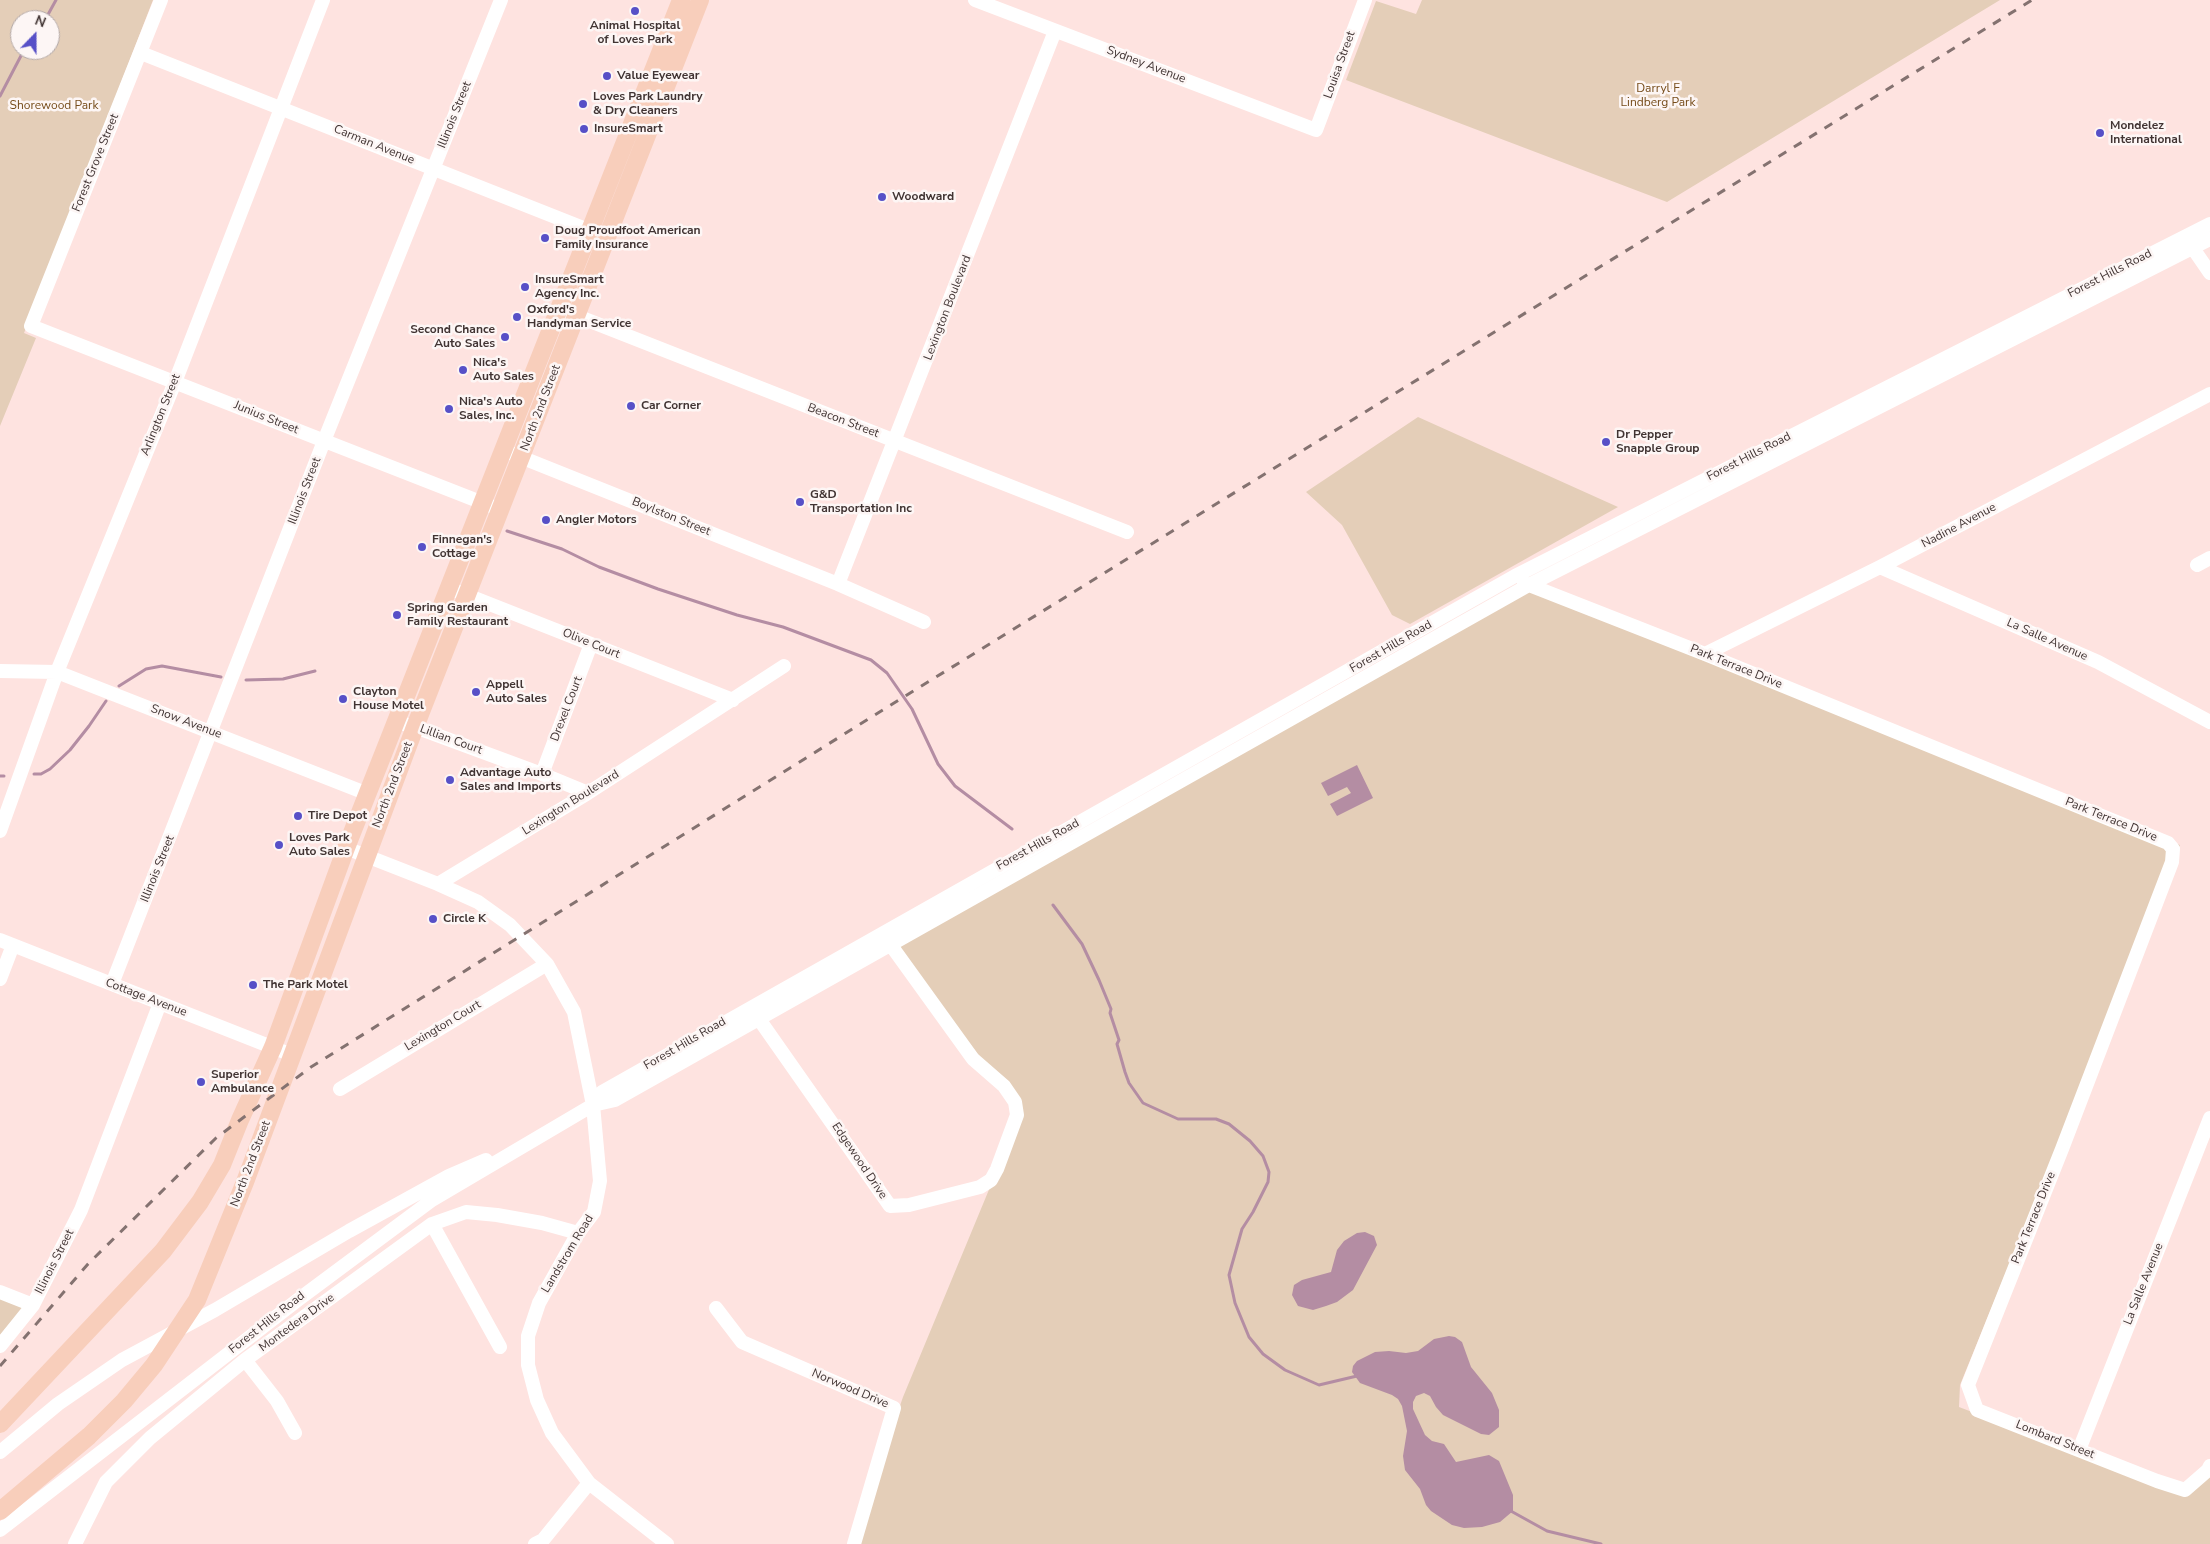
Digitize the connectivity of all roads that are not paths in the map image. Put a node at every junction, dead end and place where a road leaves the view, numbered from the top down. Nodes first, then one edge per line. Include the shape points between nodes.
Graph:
1 (161, 0) edge
2 (324, 0) edge
3 (501, 0) edge
4 (680, 0) edge
5 (700, 0) edge
6 (1365, 0) edge
7 (979, 1) edge
8 (1055, 31) junction
9 (141, 53) junction
10 (280, 108) junction
11 (1316, 130) joint
12 (434, 169) junction
13 (2210, 224) edge
14 (590, 230) junction
15 (606, 237) junction
16 (2210, 239) edge
17 (2189, 242) junction
18 (2210, 273) edge
19 (559, 309) junction
20 (576, 316) junction
21 (31, 326) joint
22 (174, 382) junction
23 (2210, 394) edge
24 (324, 441) junction
25 (896, 442) junction
26 (503, 450) junction
27 (522, 457) junction
28 (1686, 497) junction
29 (482, 502) junction
30 (501, 510) junction
31 (1127, 532) dead end
32 (2210, 558) edge
33 (2197, 565) dead end
34 (1880, 567) junction
35 (1515, 576) junction
36 (838, 584) junction
37 (1527, 586) junction
38 (449, 588) junction
39 (468, 595) junction
40 (924, 622) dead end
41 (592, 644) junction
42 (1705, 654) junction
43 (0, 664) edge
44 (784, 666) dead end
45 (0, 671) edge
46 (57, 672) junction
47 (1343, 682) junction
48 (733, 700) junction
49 (397, 722) junction
50 (2210, 722) edge
51 (415, 727) junction
52 (212, 732) junction
53 (542, 774) junction
54 (588, 793) junction
55 (368, 794) junction
56 (0, 830) edge
57 (346, 848) junction
58 (366, 855) junction
59 (438, 884) junction
60 (886, 938) junction
61 (6, 943) edge
62 (547, 964) junction
63 (0, 979) edge
64 (112, 984) junction
65 (160, 1003) junction
66 (754, 1012) junction
67 (273, 1048) junction
68 (292, 1055) junction
69 (340, 1089) dead end
70 (593, 1105) junction
71 (2210, 1118) edge
72 (546, 1134) junction
73 (432, 1224) junction
74 (578, 1233) junction
75 (0, 1292) edge
76 (33, 1305) junction
77 (716, 1308) dead end
78 (0, 1346) edge
79 (500, 1347) dead end
80 (245, 1360) junction
81 (1968, 1384) joint
82 (0, 1424) edge
83 (295, 1432) dead end
84 (2079, 1450) junction
85 (0, 1452) edge
86 (2210, 1466) edge
87 (589, 1483) junction
88 (0, 1511) edge
89 (0, 1530) edge
90 (75, 1544) edge
91 (535, 1544) edge
92 (667, 1544) edge
93 (854, 1544) edge

1 - 9 street, Forest Grove Street
2 - 10 street, Arlington Street
3 - 12 street, Illinois Street
4 - 14 main road, North 2nd Street
5 - 15 main road, North 2nd Street
6 - 11 street, Louisa Street
7 - 8 street, Sydney Avenue
8 - 11 street, Sydney Avenue
8 - 25 street, Lexington Boulevard
9 - 10 street, Carman Avenue
9 - 21 street, Forest Grove Street
10 - 12 street, Carman Avenue
10 - 22 street, Arlington Street
12 - 14 street, Carman Avenue
12 - 24 street, Illinois Street
13 - 17 street, Forest Hills Road
14 - 15 street, Carman Avenue
14 - 19 main road, North 2nd Street
15 - 20 main road, North 2nd Street
16 - 17 street, Forest Hills Road
17 - 18 street
17 - 28 street, Forest Hills Road
19 - 20 street, Beacon Street
19 - 26 main road, North 2nd Street
20 - 25 street, Beacon Street
20 - 27 main road, North 2nd Street
21 - 22 street, Junius Street
22 - 24 street, Junius Street
22 - 46 street, Arlington Street
23 - 34 street, Nadine Avenue
24 - 29 street, Junius Street
24 - 52 street, Illinois Street
25 - 31 street, Beacon Street
25 - 36 street, Lexington Boulevard
26 - 27 street, Boylston Street
26 - 29 main road, North 2nd Street
27 - 30 main road, North 2nd Street
27 - 36 street, Boylston Street
28 - 35 street, Forest Hills Road
28 - 37 street, Forest Hills Road
29 - 30 street, Junius Street
29 - 38 main road, North 2nd Street
30 - 39 main road, North 2nd Street
32 - 33 street
34 - 42 street, Nadine Avenue
34 - 50 street, La Salle Avenue via 2098,662
35 - 37 street, Park Terrace Drive
35 - 47 street, Forest Hills Road
36 - 40 street, Boylston Street
37 - 42 street, Park Terrace Drive
37 - 47 street, Forest Hills Road
38 - 39 street, Olive Court
38 - 49 main road, North 2nd Street
39 - 41 street, Olive Court
39 - 51 main road, North 2nd Street
41 - 48 street, Olive Court
41 - 53 street, Drexel Court
42 - 81 street, Park Terrace Drive via 2168,843 2173,849 2172,862
43 - 45 street
44 - 48 street, Lexington Boulevard
45 - 46 street, Snow Avenue
46 - 52 street, Snow Avenue
46 - 56 street, Arlington Street
47 - 60 street, Forest Hills Road
48 - 54 street, Lexington Boulevard
49 - 51 street, Lillian Court
49 - 55 main road, North 2nd Street
51 - 53 street, Lillian Court
51 - 58 main road, North 2nd Street
52 - 55 street, Snow Avenue
52 - 64 street, Illinois Street
53 - 54 street, Lillian Court
54 - 59 street, Lexington Boulevard
55 - 57 main road, North 2nd Street
57 - 58 street
57 - 67 main road, North 2nd Street
58 - 59 street
58 - 68 main road, North 2nd Street
59 - 62 street, Landstrom Road via 478,902 510,924
60 - 66 street, Forest Hills Road
60 - 66 street, Edgewood Drive via 973,1059 1004,1086 1015,1102 1017,1115 997,1169 991,1180 980,1187 909,1205 890,1206
61 - 63 street
61 - 64 street, Cottage Avenue
62 - 69 street, Lexington Court
62 - 70 street, Landstrom Road via 574,1012
64 - 65 street, Cottage Avenue
65 - 67 street, Cottage Avenue
65 - 76 street, Illinois Street via 81,1210
66 - 70 street, Forest Hills Road via 615,1100
67 - 68 street, Cottage Avenue
67 - 82 main road, North 2nd Street via 222,1165 200,1202 163,1251
68 - 88 main road, North 2nd Street via 197,1300 154,1365 124,1401 89,1436
70 - 72 street, Forest Hills Road
70 - 74 street, Landstrom Road via 600,1181 594,1212
71 - 84 street, La Salle Avenue
72 - 85 street, Forest Hills Road via 449,1176 122,1360 58,1404
72 - 89 street, Forest Hills Road via 432,1200
73 - 74 street, Montedera Drive via 466,1212 542,1223
73 - 79 street
73 - 80 street, Montedera Drive
74 - 87 street, Landstrom Road via 539,1304 528,1336 528,1365 537,1400 552,1433
75 - 76 street
76 - 78 street, Illinois Street
77 - 93 street, Norwood Drive via 742,1342 894,1408
80 - 83 street via 277,1401
80 - 90 street, Montedera Drive via 150,1438 106,1482
81 - 84 street, Lombard Street via 1978,1410
84 - 86 street, Lombard Street via 2185,1490
87 - 91 street via 543,1540
87 - 92 street, Landstrom Road

